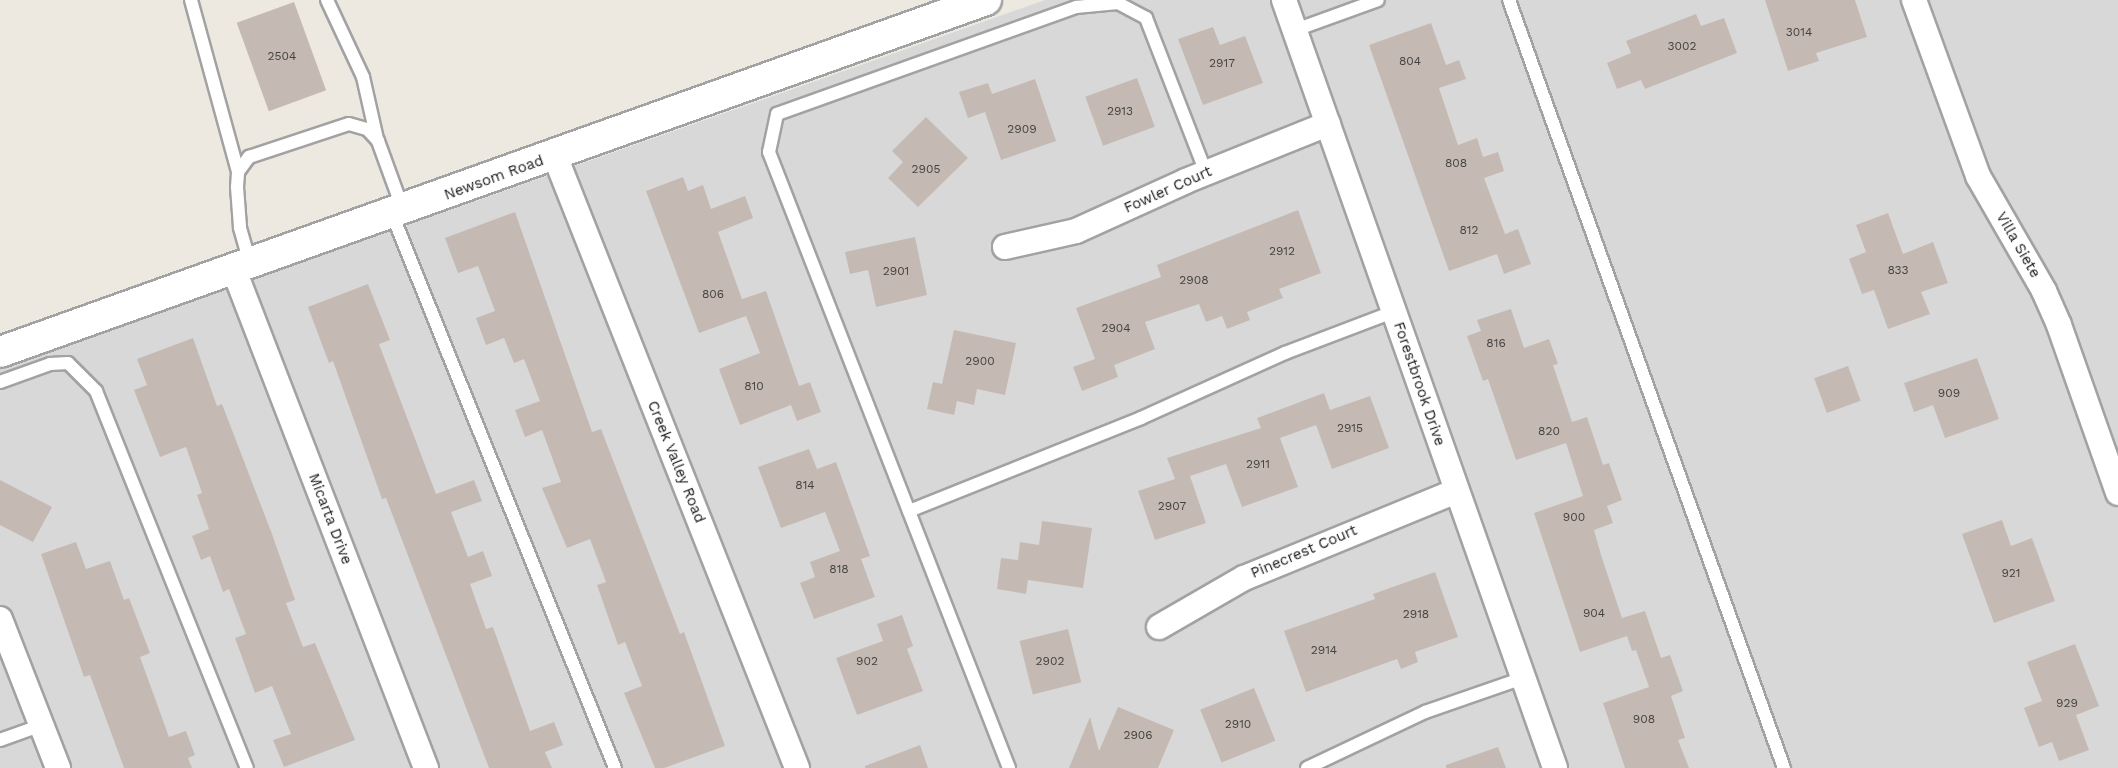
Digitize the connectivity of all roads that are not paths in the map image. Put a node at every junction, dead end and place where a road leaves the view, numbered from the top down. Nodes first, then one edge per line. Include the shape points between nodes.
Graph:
1 (191, 0) edge
2 (327, 0) edge
3 (986, 0) edge
4 (1284, 0) edge
5 (1378, 0) edge
6 (1509, 0) edge
7 (1914, 0) edge
8 (1295, 30) junction
9 (1328, 124) junction
10 (378, 141) junction
11 (555, 156) junction
12 (238, 172) junction
13 (1206, 172) junction
14 (398, 212) junction
15 (1005, 247) dead end
16 (242, 267) junction
17 (1393, 312) junction
18 (0, 352) edge
19 (0, 382) edge
20 (1456, 491) junction
21 (2118, 493) edge
22 (909, 511) junction
23 (0, 619) edge
24 (1160, 627) dead end
25 (1523, 678) junction
26 (42, 725) junction
27 (0, 740) edge
28 (58, 768) edge
29 (247, 768) edge
30 (426, 768) edge
31 (615, 768) edge
32 (797, 768) edge
33 (1009, 768) edge
34 (1307, 768) edge
35 (1556, 768) edge
36 (1784, 768) edge

1 - 12 lane
2 - 10 lane via 363,77
3 - 11 street, Newsom Road
4 - 8 street, Forestbrook Drive
5 - 8 lane
6 - 36 lane
7 - 21 street, Villa Siete via 1975,168 2059,325
8 - 9 street, Forestbrook Drive
9 - 13 street, Fowler Court
9 - 17 street, Forestbrook Drive
10 - 12 lane via 367,129 349,124 249,157
10 - 14 lane
11 - 14 street, Newsom Road
11 - 32 street, Creek Valley Road
12 - 16 lane
13 - 15 street, Fowler Court via 1076,231
13 - 22 lane via 1146,18 1118,3 1076,7 777,114 769,152
14 - 16 street, Newsom Road
14 - 31 lane
16 - 18 street, Newsom Road
16 - 30 street, Micarta Drive
17 - 20 street, Forestbrook Drive
17 - 22 lane via 1284,353 1141,418
19 - 29 lane via 50,364 68,363 96,391
20 - 24 street, Pinecrest Court via 1244,578
20 - 25 street, Forestbrook Drive
22 - 33 lane
23 - 26 street
25 - 34 lane via 1425,712
25 - 35 street, Forestbrook Drive
26 - 27 lane
26 - 28 street

